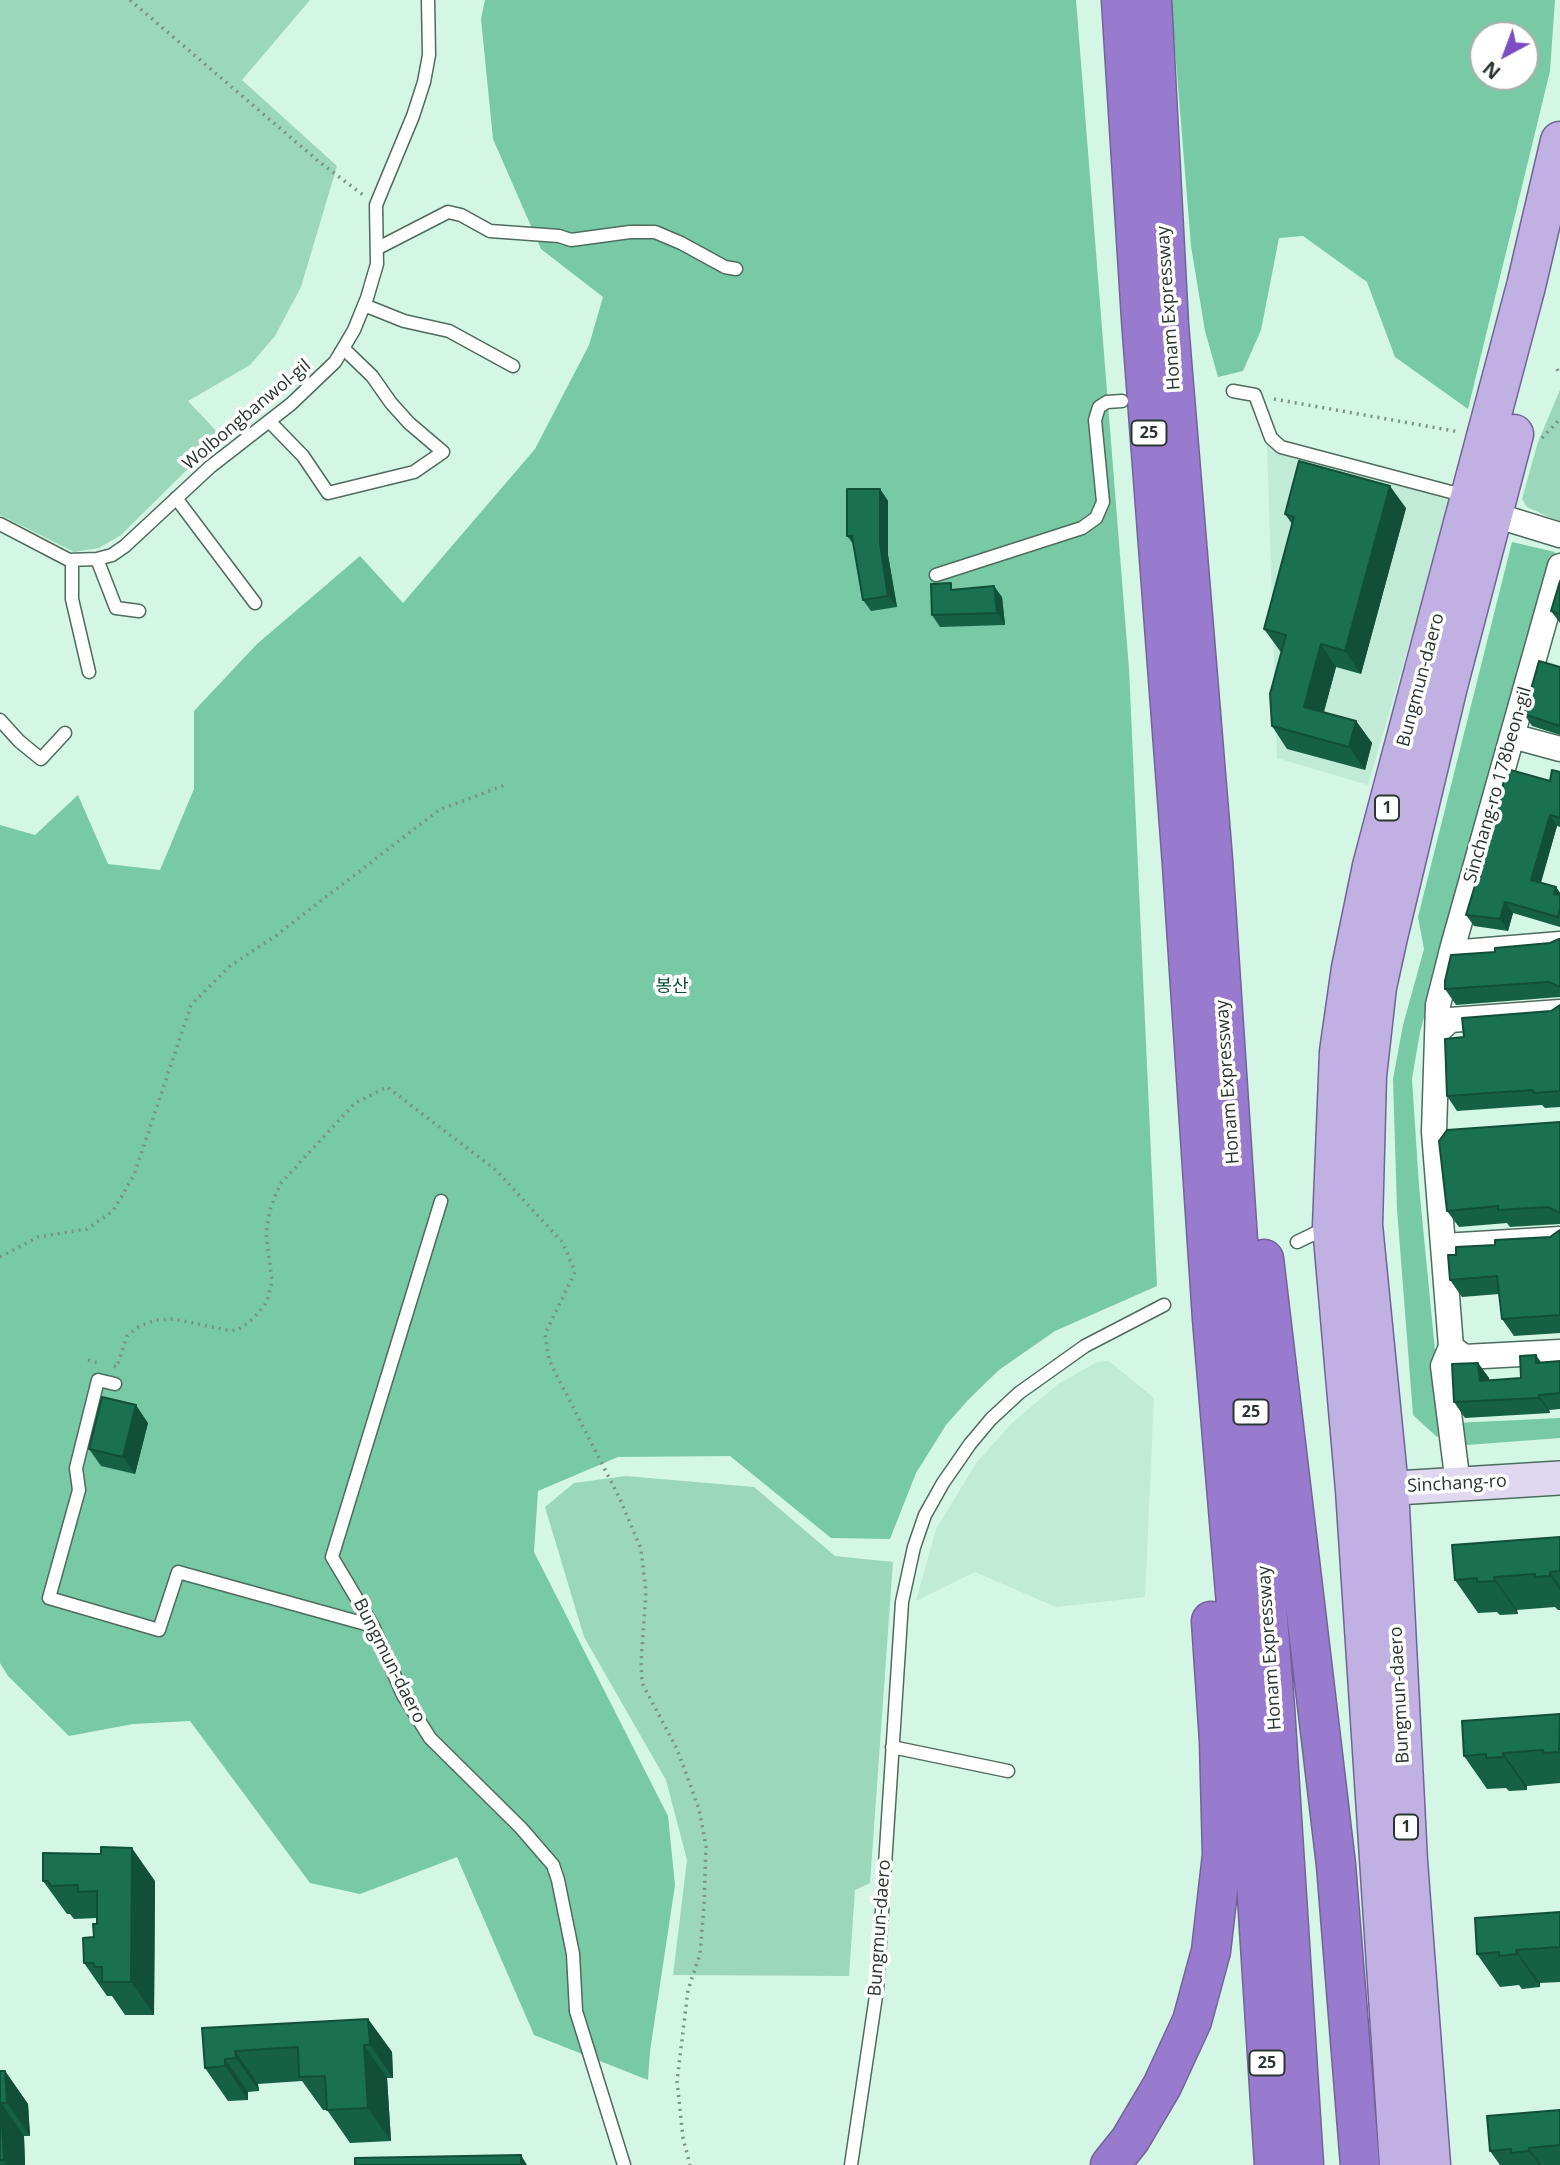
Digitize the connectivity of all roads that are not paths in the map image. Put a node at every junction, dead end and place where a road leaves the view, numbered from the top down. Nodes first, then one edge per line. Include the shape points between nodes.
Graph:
1 (428, 0) edge
2 (1121, 0) edge
3 (1152, 0) edge
4 (1560, 141) edge
5 (378, 248) junction
6 (1560, 256) edge
7 (736, 269) dead end
8 (364, 305) junction
9 (344, 349) junction
10 (513, 366) dead end
11 (1233, 391) dead end
12 (1122, 401) dead end
13 (269, 421) junction
14 (1470, 497) junction
15 (176, 498) junction
16 (1511, 520) dead end
17 (0, 524) edge
18 (1560, 535) edge
19 (97, 559) junction
20 (72, 561) junction
21 (1560, 566) edge
22 (936, 575) dead end
23 (255, 603) dead end
24 (139, 611) dead end
25 (89, 672) dead end
26 (0, 720) edge
27 (65, 733) dead end
28 (1512, 736) junction
29 (1560, 749) edge
30 (1560, 944) edge
31 (1451, 953) junction
32 (1560, 1012) edge
33 (1442, 1021) junction
34 (1228, 1081) junction
35 (1459, 1130) edge
36 (1434, 1132) junction
37 (441, 1201) dead end
38 (1347, 1225) junction
39 (1560, 1239) edge
40 (1297, 1242) dead end
41 (1443, 1245) junction
42 (1164, 1305) dead end
43 (1212, 1319) junction
44 (1451, 1347) junction
45 (1560, 1352) edge
46 (115, 1384) dead end
47 (1560, 1478) edge
48 (1458, 1484) junction
49 (1372, 1489) junction
50 (373, 1626) junction
51 (892, 1747) junction
52 (1008, 1771) dead end
53 (624, 2165) edge
54 (851, 2165) edge
55 (1110, 2165) edge
56 (1274, 2165) edge
57 (1304, 2165) edge
58 (1360, 2165) edge
59 (1399, 2165) edge
60 (1431, 2165) edge

1 - 5 lane, Wolbongbanwol-gil via 429,55 424,82 376,205
2 - 43 highway, Honam Expressway / 25
3 - 34 highway, Honam Expressway / 25 via 1169,325
4 - 14 main road, Bungmun-daero / 1
5 - 7 lane via 448,212 490,231 571,240 655,232
5 - 8 lane, Wolbongbanwol-gil
6 - 38 main road, Bungmun-daero / 1 via 1448,686 1377,987
8 - 9 lane, Wolbongbanwol-gil
8 - 10 lane via 404,321 449,331
9 - 13 lane, Wolbongbanwol-gil via 315,383
9 - 13 lane via 410,424 443,452 415,472 328,494 303,456
11 - 14 lane via 1255,396 1271,438 1281,447
12 - 22 lane via 1099,407 1095,420 1103,502 1096,518 1082,528
13 - 15 lane, Wolbongbanwol-gil
14 - 38 main road, Bungmun-daero / 1 via 1372,866 1351,968 1339,1052
15 - 19 lane, Wolbongbanwol-gil via 125,546
15 - 23 lane
16 - 18 street
17 - 20 lane
19 - 20 lane, Wolbongbanwol-gil
19 - 24 lane via 116,608
20 - 25 lane via 72,599
21 - 28 street, Sinchang-ro 178beon-gil
26 - 27 lane via 41,759
28 - 29 street
28 - 31 street, Sinchang-ro 178beon-gil
30 - 31 street
31 - 33 street, Sinchang-ro 178beon-gil
32 - 33 street
33 - 36 street, Sinchang-ro 178beon-gil
34 - 57 highway, Honam Expressway / 25
34 - 58 highway via 1258,1211 1336,1865
35 - 36 street
36 - 41 street, Sinchang-ro 178beon-gil
37 - 50 lane, Bungmun-daero via 332,1557
38 - 40 lane
38 - 49 main road, Bungmun-daero / 1
39 - 41 street
41 - 44 street, Sinchang-ro 178beon-gil
42 - 51 lane, Bungmun-daero via 1085,1346 1019,1393 991,1419 943,1483 925,1515 902,1602
43 - 55 highway via 1200,1453 1222,1843 1211,1951 1192,2021 1172,2064 1130,2140
43 - 56 highway, Honam Expressway / 25 via 1246,1723
44 - 45 street via 1464,1357
44 - 48 street, Sinchang-ro 178beon-gil via 1443,1366
46 - 50 lane via 98,1380 76,1468 79,1490 49,1598 159,1630 178,1572
47 - 48 main road, Sinchang-ro
48 - 49 main road, Sinchang-ro
49 - 59 main road, Bungmun-daero / 1
49 - 60 main road, Bungmun-daero / 1 via 1408,1861
50 - 53 lane, Bungmun-daero via 403,1695 430,1738 552,1865 573,1954 576,2011
51 - 52 lane
51 - 54 lane, Bungmun-daero via 877,1989

